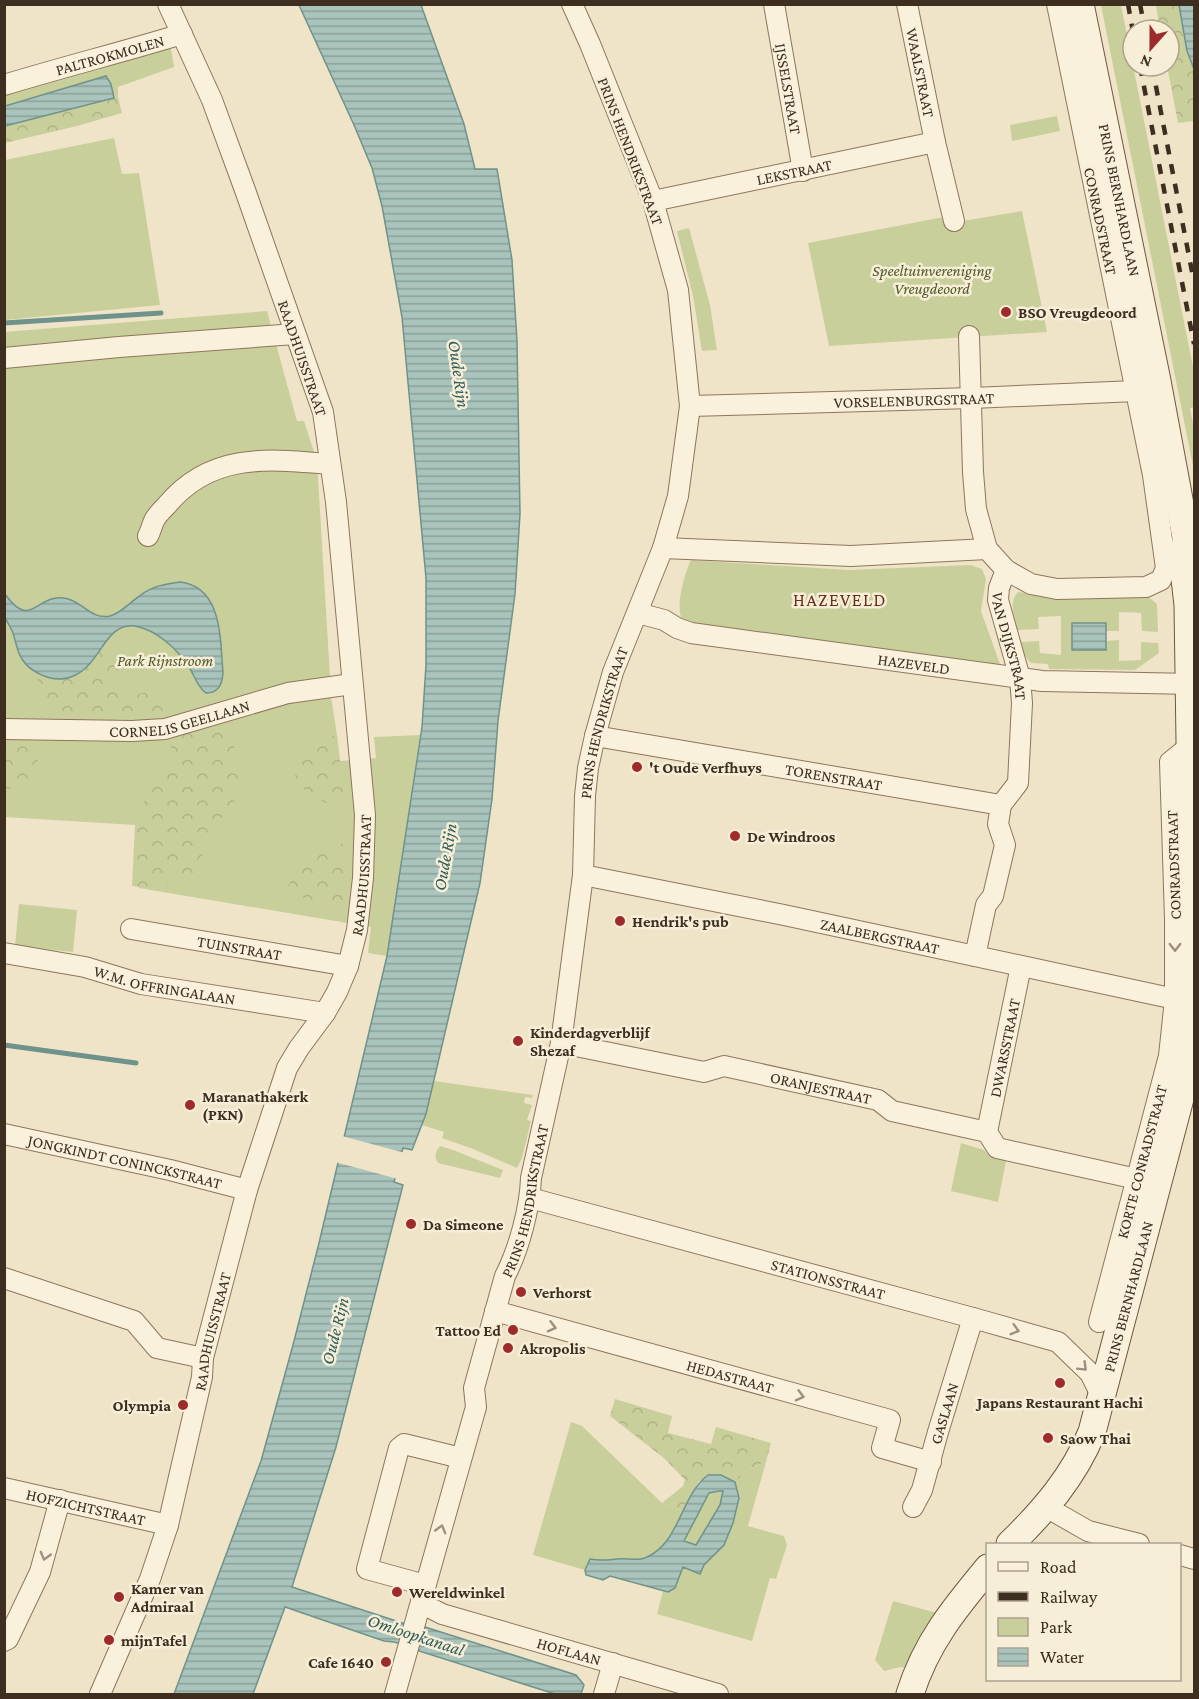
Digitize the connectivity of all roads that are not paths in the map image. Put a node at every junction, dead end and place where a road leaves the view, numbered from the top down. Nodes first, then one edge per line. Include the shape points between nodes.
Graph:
1 (168, 4) edge
2 (572, 4) edge
3 (774, 4) edge
4 (907, 4) edge
5 (1057, 4) edge
6 (1080, 4) edge
7 (182, 34) junction
8 (4, 86) edge
9 (935, 142) junction
10 (803, 171) junction
11 (653, 201) junction
12 (954, 221) dead end
13 (295, 334) junction
14 (969, 336) dead end
15 (4, 358) edge
16 (1136, 391) junction
17 (972, 398) junction
18 (690, 406) junction
19 (330, 464) junction
20 (148, 536) dead end
21 (1190, 546) edge
22 (663, 548) junction
23 (987, 549) junction
24 (1006, 570) junction
25 (638, 613) junction
26 (1020, 678) junction
27 (352, 684) junction
28 (1191, 684) edge
29 (4, 729) edge
30 (595, 736) junction
31 (1193, 745) edge
32 (1001, 805) junction
33 (583, 875) junction
34 (131, 929) dead end
35 (4, 953) edge
36 (975, 956) junction
37 (348, 966) junction
38 (1021, 966) junction
39 (1185, 1005) edge
40 (325, 1013) junction
41 (1194, 1024) edge
42 (561, 1043) junction
43 (1194, 1100) edge
44 (987, 1132) junction
45 (4, 1134) edge
46 (1137, 1179) junction
47 (248, 1190) junction
48 (530, 1198) junction
49 (4, 1278) edge
50 (495, 1311) junction
51 (973, 1318) junction
52 (1099, 1322) dead end
53 (203, 1358) junction
54 (1102, 1397) junction
55 (461, 1458) junction
56 (931, 1462) junction
57 (4, 1488) edge
58 (60, 1500) junction
59 (913, 1507) dead end
60 (1053, 1511) junction
61 (168, 1525) junction
62 (1013, 1543) edge
63 (1031, 1543) edge
64 (1132, 1543) edge
65 (986, 1569) edge
66 (986, 1589) edge
67 (423, 1594) junction
68 (4, 1641) edge
69 (613, 1663) junction
70 (100, 1695) edge
71 (395, 1695) edge
72 (604, 1695) edge
73 (718, 1695) edge
74 (910, 1695) edge
75 (928, 1695) edge

1 - 7 street, PALTROKMOLEN
2 - 11 street, PRINS HENDRIKSTRAAT
3 - 10 street, IJSSELSTRAAT
4 - 9 street, WAALSTRAAT
5 - 16 street, CONRADSTRAAT
6 - 21 main road, PRINS BERNHARDLAAN
7 - 8 street, PALTROKMOLEN
7 - 13 street, RAADHUISSTRAAT via 246,190
9 - 10 street, LEKSTRAAT
9 - 12 street, WAALSTRAAT
10 - 11 street, LEKSTRAAT
11 - 18 street, PRINS HENDRIKSTRAAT via 678,290
13 - 15 street
13 - 19 street, RAADHUISSTRAAT via 323,412
14 - 17 street, VAN DIJKSTRAAT
16 - 17 street, VORSELENBURGSTRAAT
16 - 24 street, CONRADSTRAAT via 1166,568 1161,580 1146,587 1057,589 1031,584
17 - 18 street, VORSELENBURGSTRAAT
17 - 23 street, VAN DIJKSTRAAT via 976,509
18 - 22 street, PRINS HENDRIKSTRAAT via 678,496
19 - 20 street via 266,460 210,471 178,491 154,520
19 - 27 street, RAADHUISSTRAAT
21 - 28 main road, PRINS BERNHARDLAAN via 1184,570
22 - 23 street via 851,556
22 - 25 street, PRINS HENDRIKSTRAAT
23 - 24 street, VAN DIJKSTRAAT
24 - 26 street, VAN DIJKSTRAAT via 998,600
25 - 26 street, HAZEVELD via 691,633
25 - 30 street, PRINS HENDRIKSTRAAT via 614,672
26 - 28 street, HAZEVELD
26 - 32 street, VAN DIJKSTRAAT via 1018,783
27 - 29 street, CORNELIS GEELLAAN via 288,693 165,729
27 - 37 street, RAADHUISSTRAAT via 365,815 363,878
28 - 31 main road, PRINS BERNHARDLAAN
30 - 32 street, TORENSTRAAT
30 - 33 street, PRINS HENDRIKSTRAAT via 585,796
31 -> 39 main road, PRINS BERNHARDLAAN
32 - 36 street via 998,824 1005,845
33 - 36 street, ZAALBERGSTRAAT
33 - 42 street, PRINS HENDRIKSTRAAT
34 - 37 street, TUINSTRAAT
35 - 40 street, W.M. OFFRINGALAAN via 85,967 141,984
36 - 38 street, ZAALBERGSTRAAT
37 - 40 street, RAADHUISSTRAAT
38 - 39 street, ZAALBERGSTRAAT
38 - 44 street, DWARSSTRAAT
39 - 46 street, KORTE CONRADSTRAAT
40 - 47 street, RAADHUISSTRAAT via 287,1068
41 - 54 main road, PRINS BERNHARDLAAN via 1183,1087
42 - 44 street, ORANJESTRAAT via 704,1072 724,1066 878,1100 892,1111
42 - 48 street, PRINS HENDRIKSTRAAT
43 - 60 main road, PRINS BERNHARDLAAN via 1108,1438 1085,1483
44 - 46 street, ORANJESTRAAT via 997,1148
45 - 47 street, JONGKINDT CONINCKSTRAAT
46 - 52 street, KORTE CONRADSTRAAT
47 - 53 street, RAADHUISSTRAAT
48 - 50 street, PRINS HENDRIKSTRAAT
48 - 51 street, STATIONSSTRAAT
49 - 53 street via 134,1321 157,1348
50 - 55 street, PRINS HENDRIKSTRAAT via 474,1388 476,1407
50 -> 56 street, HEDASTRAAT via 890,1420 882,1448
51 -> 54 street, STATIONSSTRAAT via 1058,1342 1090,1373
51 - 56 street, GASLAAN
53 - 61 street, RAADHUISSTRAAT
54 - 60 main road, PRINS BERNHARDLAAN via 1084,1452
67 -> 55 street, PRINS HENDRIKSTRAAT
55 - 67 street via 404,1444 399,1448 367,1569
56 - 59 street, GASLAAN
57 - 58 street, HOFZICHTSTRAAT
58 - 61 street, HOFZICHTSTRAAT
58 -> 68 street via 40,1572 8,1640
60 - 62 main road, PRINS BERNHARDLAAN
60 - 63 main road, PRINS BERNHARDLAAN
60 - 64 street via 1088,1531
61 - 70 street, RAADHUISSTRAAT via 150,1579
65 - 74 main road via 943,1624
66 - 75 main road via 955,1630
67 - 69 street, HOFLAAN via 442,1614
67 - 71 street, PRINS HENDRIKSTRAAT
69 - 72 street
69 - 73 street, HOFLAAN

